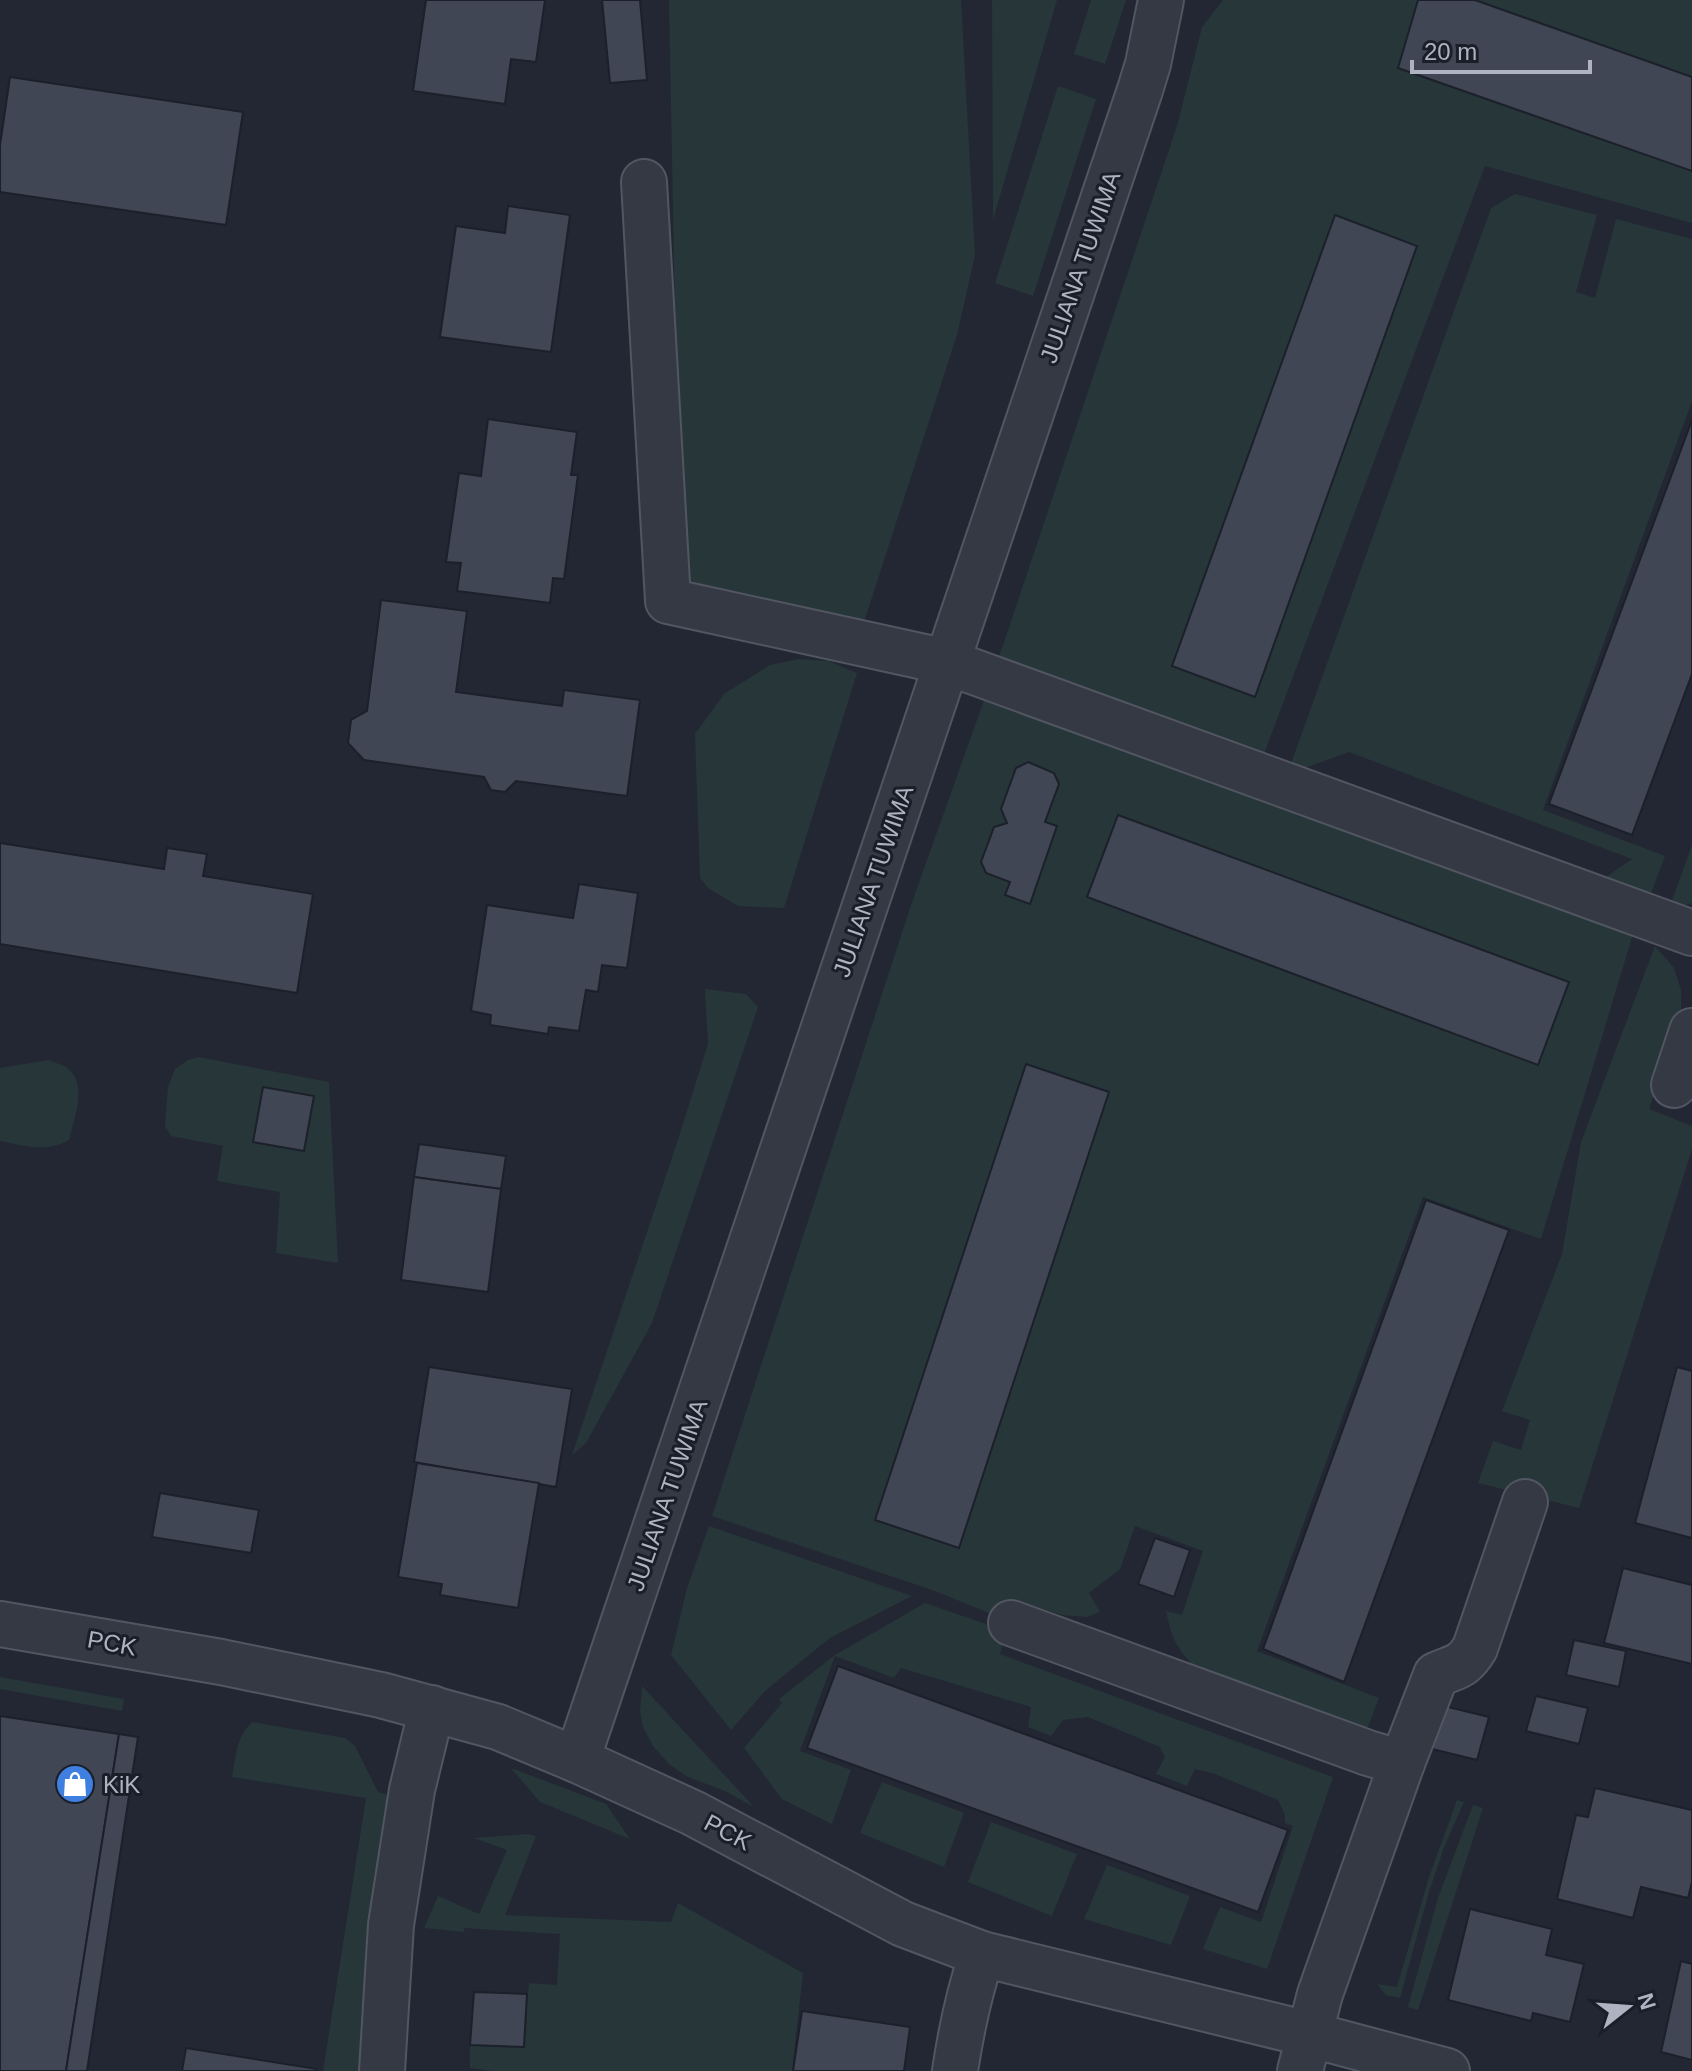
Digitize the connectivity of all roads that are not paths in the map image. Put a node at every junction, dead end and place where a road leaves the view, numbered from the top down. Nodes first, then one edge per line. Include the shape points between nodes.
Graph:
1 (1161, 0) edge
2 (644, 182) dead end
3 (947, 662) junction
4 (1692, 933) edge
5 (1692, 1031) edge
6 (1674, 1085) dead end
7 (1525, 1502) dead end
8 (1011, 1623) dead end
9 (0, 1624) edge
10 (432, 1708) junction
11 (577, 1760) junction
12 (1402, 1763) junction
13 (982, 1954) junction
14 (1304, 2052) edge
15 (382, 2071) edge
16 (955, 2071) edge
17 (1447, 2071) edge

1 - 3 street, JULIANA TUWIMA via 1148,64
2 - 3 street via 668,601
3 - 4 street
3 - 11 street, JULIANA TUWIMA
5 - 6 street
7 - 12 street via 1475,1648 1468,1660 1436,1675
8 - 12 street
9 - 10 street, PCK via 221,1662
10 - 11 street, PCK via 498,1727
10 - 15 street via 412,1790 391,1925
11 - 13 street, PCK via 693,1813 903,1924
12 - 14 street
13 - 14 street, PCK
13 - 16 street
14 - 17 street, PCK

